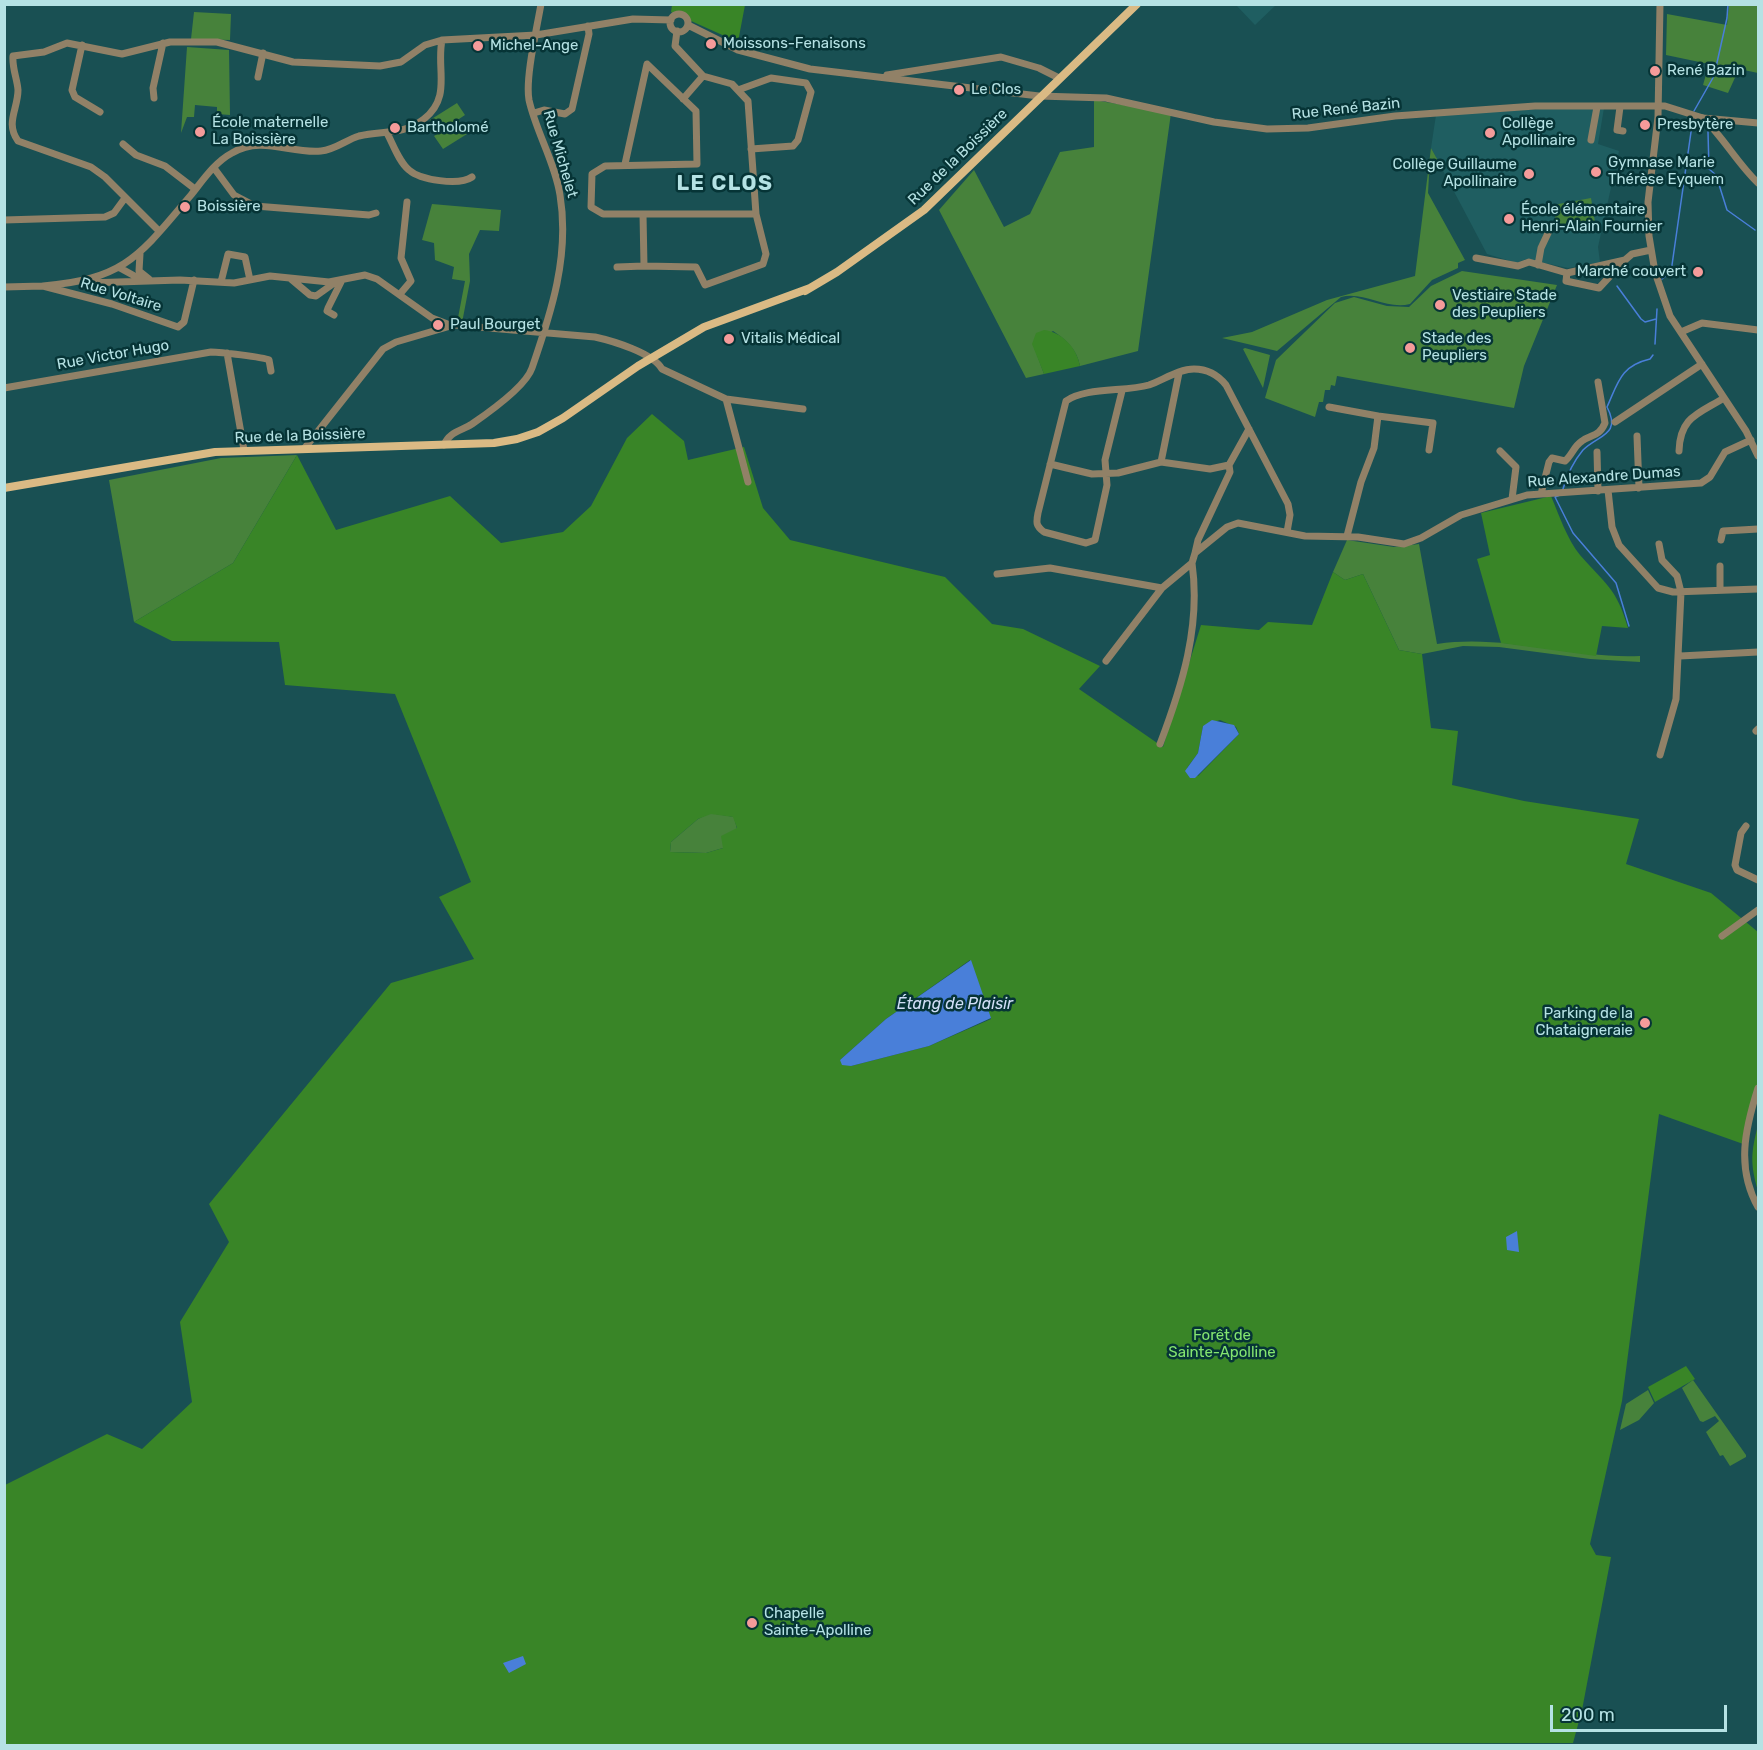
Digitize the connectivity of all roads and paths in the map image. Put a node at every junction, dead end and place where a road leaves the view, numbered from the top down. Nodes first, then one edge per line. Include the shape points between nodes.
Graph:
1 (541, 4) edge
2 (674, 4) edge
3 (1137, 4) edge
4 (1660, 4) edge
5 (673, 17) junction
6 (688, 25) junction
7 (588, 26) junction
8 (676, 31) junction
9 (536, 35) junction
10 (442, 39) junction
11 (163, 43) junction
12 (82, 45) junction
13 (263, 53) junction
14 (13, 56) junction
15 (4, 57) edge
16 (703, 76) junction
17 (905, 76) junction
18 (258, 77) dead end
19 (1059, 78) junction
20 (738, 90) junction
21 (1040, 96) junction
22 (154, 98) dead end
23 (683, 99) junction
24 (1658, 106) junction
25 (1597, 107) junction
26 (1620, 107) junction
27 (100, 112) dead end
28 (534, 113) junction
29 (1703, 118) junction
30 (1758, 123) edge
31 (1616, 130) dead end
32 (387, 134) junction
33 (1591, 140) dead end
34 (123, 144) dead end
35 (751, 149) junction
36 (625, 164) junction
37 (214, 168) junction
38 (472, 177) dead end
39 (1758, 183) edge
40 (195, 189) junction
41 (125, 198) junction
42 (407, 202) dead end
43 (376, 213) dead end
44 (643, 214) junction
45 (756, 214) junction
46 (4, 220) edge
47 (159, 231) junction
48 (1549, 231) dead end
49 (144, 249) junction
50 (1651, 250) junction
51 (1476, 258) dead end
52 (1625, 260) junction
53 (1538, 265) junction
54 (644, 266) junction
55 (617, 267) dead end
56 (119, 268) junction
57 (1567, 273) junction
58 (291, 279) junction
59 (142, 280) junction
60 (151, 280) junction
61 (194, 280) junction
62 (250, 280) junction
63 (340, 280) junction
64 (125, 281) junction
65 (221, 282) junction
66 (73, 284) junction
67 (43, 286) junction
68 (4, 287) edge
69 (400, 294) junction
70 (334, 315) dead end
71 (432, 318) junction
72 (451, 326) junction
73 (1758, 328) edge
74 (431, 332) junction
75 (542, 332) junction
76 (1681, 332) junction
77 (227, 353) junction
78 (652, 360) junction
79 (1702, 364) junction
80 (271, 371) dead end
81 (1179, 373) junction
82 (1598, 382) dead end
83 (4, 388) edge
84 (1122, 391) junction
85 (1724, 398) junction
86 (726, 399) junction
87 (1329, 407) dead end
88 (803, 409) dead end
89 (1378, 416) junction
90 (1615, 422) dead end
91 (1249, 429) junction
92 (1637, 436) dead end
93 (1751, 440) junction
94 (444, 445) junction
95 (1757, 447) edge
96 (304, 449) junction
97 (244, 450) junction
98 (1429, 450) dead end
99 (1500, 451) dead end
100 (1679, 451) dead end
101 (1597, 452) dead end
102 (1758, 456) edge
103 (1161, 462) junction
104 (1050, 464) junction
105 (1229, 465) junction
106 (1107, 474) junction
107 (748, 482) dead end
108 (4, 488) edge
109 (1639, 488) junction
110 (1598, 490) junction
111 (1608, 490) junction
112 (1541, 494) junction
113 (1512, 499) junction
114 (1758, 529) edge
115 (1287, 532) junction
116 (1347, 537) junction
117 (1721, 540) dead end
118 (1659, 544) dead end
119 (1195, 553) junction
120 (1192, 563) junction
121 (1720, 566) dead end
122 (997, 574) dead end
123 (1162, 588) junction
124 (1758, 589) edge
125 (1720, 590) junction
126 (1681, 591) junction
127 (1758, 652) edge
128 (1680, 656) junction
129 (1106, 661) dead end
130 (1160, 744) dead end
131 (1660, 755) dead end
132 (1746, 826) dead end
133 (1758, 880) edge
134 (1758, 910) edge
135 (1722, 936) dead end
136 (1758, 1089) edge
137 (1758, 1207) edge

1 - 9 street, Rue Michelet
2 - 5 street
3 - 19 main road, Rue de la Boissière
4 - 24 street
5 - 6 street via 685,16
5 - 7 street
5 - 8 street via 672,28
6 - 8 street
6 - 17 street via 723,45 793,65 879,77
7 - 9 street
7 - 28 street via 572,109 565,114 544,110
8 - 16 street via 675,46
9 - 10 street
9 - 28 street, Rue Michelet via 528,90
10 - 13 street via 390,65 293,62
10 - 32 street via 439,57 443,91 436,108 417,123
11 - 12 street via 122,54
11 - 13 street via 228,43
11 - 22 street
12 - 14 street via 67,43 44,52
12 - 27 street via 72,90
13 - 18 street
14 - 15 street
14 - 41 street via 18,96 12,134 24,146 84,163
16 - 20 street via 732,84
16 - 23 street
17 - 19 street via 1001,57
17 - 21 street, Rue René Bazin
19 - 21 main road, Rue de la Boissière
20 - 35 street via 748,101
20 - 35 street via 771,78 806,83 811,92 793,146
21 - 25 street, Rue René Bazin via 1106,98 1214,122 1285,129 1535,106
21 - 78 main road, Rue de la Boissière via 924,210 810,288 704,327
23 - 36 street via 696,111 697,164
23 - 36 street via 647,64
24 - 26 street, Rue René Bazin
24 - 29 street, Rue René Bazin
24 - 50 street via 1648,202
25 - 26 street, Rue René Bazin
25 - 33 street
26 - 31 street
28 - 75 street, Rue Michelet via 562,211 558,279 548,326
29 - 30 street, Rue René Bazin
29 - 39 street
32 - 37 street via 360,136 321,152 255,145 232,153
32 - 38 street via 409,171 423,177 459,181
34 - 40 street via 136,155 172,170
35 - 45 street
36 - 44 street via 605,166 592,174 591,207 603,214
37 - 40 street
37 - 43 street via 234,195 255,206
40 - 47 street
41 - 46 street via 114,213 105,217
41 - 47 street
42 - 69 street via 401,258 411,281
44 - 45 street
44 - 54 street
45 - 54 street via 766,254 763,264 705,285 696,267
47 - 49 street
48 - 53 street
49 - 56 street
49 - 60 street via 138,258 139,271
50 - 52 street via 1632,254
50 - 76 street via 1664,302
51 - 53 street via 1518,266 1529,262
52 - 57 street
52 - 57 street via 1596,289 1566,281
53 - 57 street
54 - 55 street
56 - 59 street
56 - 64 street
56 - 66 street
58 - 62 street via 270,276
58 - 63 street
58 - 63 street via 316,296
59 - 60 street
59 - 64 street
60 - 61 street
61 - 65 street
61 - 67 street, Rue Voltaire via 184,322 178,327
62 - 65 street
62 - 65 street via 245,257 228,254
63 - 69 street via 365,275
63 - 70 street via 327,311
64 - 66 street
66 - 67 street
67 - 68 street, Rue Voltaire
69 - 71 street
71 - 72 street
71 - 74 street
72 - 74 street
72 - 75 street
73 - 76 street via 1702,323
74 - 96 street via 383,349
75 - 78 street via 609,340
75 - 94 street, Rue Michelet via 528,377 471,424 447,437
76 - 79 street
77 - 80 street, Rue Victor Hugo via 262,356 269,360
77 - 83 street, Rue Victor Hugo via 201,354
77 - 97 street
78 - 86 street via 662,369
78 - 94 main road, Rue de la Boissière via 538,432 517,440
79 - 85 street
79 - 90 street
81 - 84 street
81 - 91 street via 1191,369 1215,375 1226,385
81 - 103 street
82 - 112 street via 1605,423 1602,429 1598,435 1582,440 1565,461 1552,458 1548,462
84 - 104 street via 1066,401
84 - 106 street via 1105,460
85 - 93 street
85 - 100 street via 1681,429
86 - 88 street
86 - 107 street
87 - 89 street
89 - 98 street via 1432,423
89 - 116 street via 1374,448
91 - 105 street
91 - 115 street via 1288,504
92 - 109 street
93 - 95 street
93 - 109 street, Rue Alexandre Dumas via 1725,452 1710,477 1701,483
94 - 96 main road, Rue de la Boissière
95 - 102 street
96 - 97 main road, Rue de la Boissière
97 - 108 main road, Rue de la Boissière
99 - 113 street, Rue Alexandre Dumas via 1516,467
101 - 110 street
103 - 105 street via 1210,469
103 - 106 street
104 - 106 street
104 - 106 street via 1036,524 1044,532 1086,543 1095,540
105 - 119 street via 1230,472
109 - 111 street, Rue Alexandre Dumas
110 - 111 street, Rue Alexandre Dumas
110 - 112 street, Rue Alexandre Dumas
111 - 126 street via 1612,527 1619,545 1658,588
112 - 113 street, Rue Alexandre Dumas
113 - 116 street, Rue Alexandre Dumas via 1461,515 1404,544
114 - 117 street via 1723,531
115 - 116 street, Rue Alexandre Dumas
115 - 119 street, Rue Alexandre Dumas via 1238,523 1227,527
118 - 126 street via 1662,560 1677,576
119 - 120 street
120 - 123 street
120 - 130 street via 1196,592 1194,627
121 - 125 street
122 - 123 street via 1050,568
123 - 129 street
124 - 125 street
125 - 126 street
126 - 128 street
127 - 128 street
128 - 131 street via 1676,699
132 - 133 street via 1735,865 1737,870
134 - 135 street
136 - 137 street via 1743,1145 1748,1182

